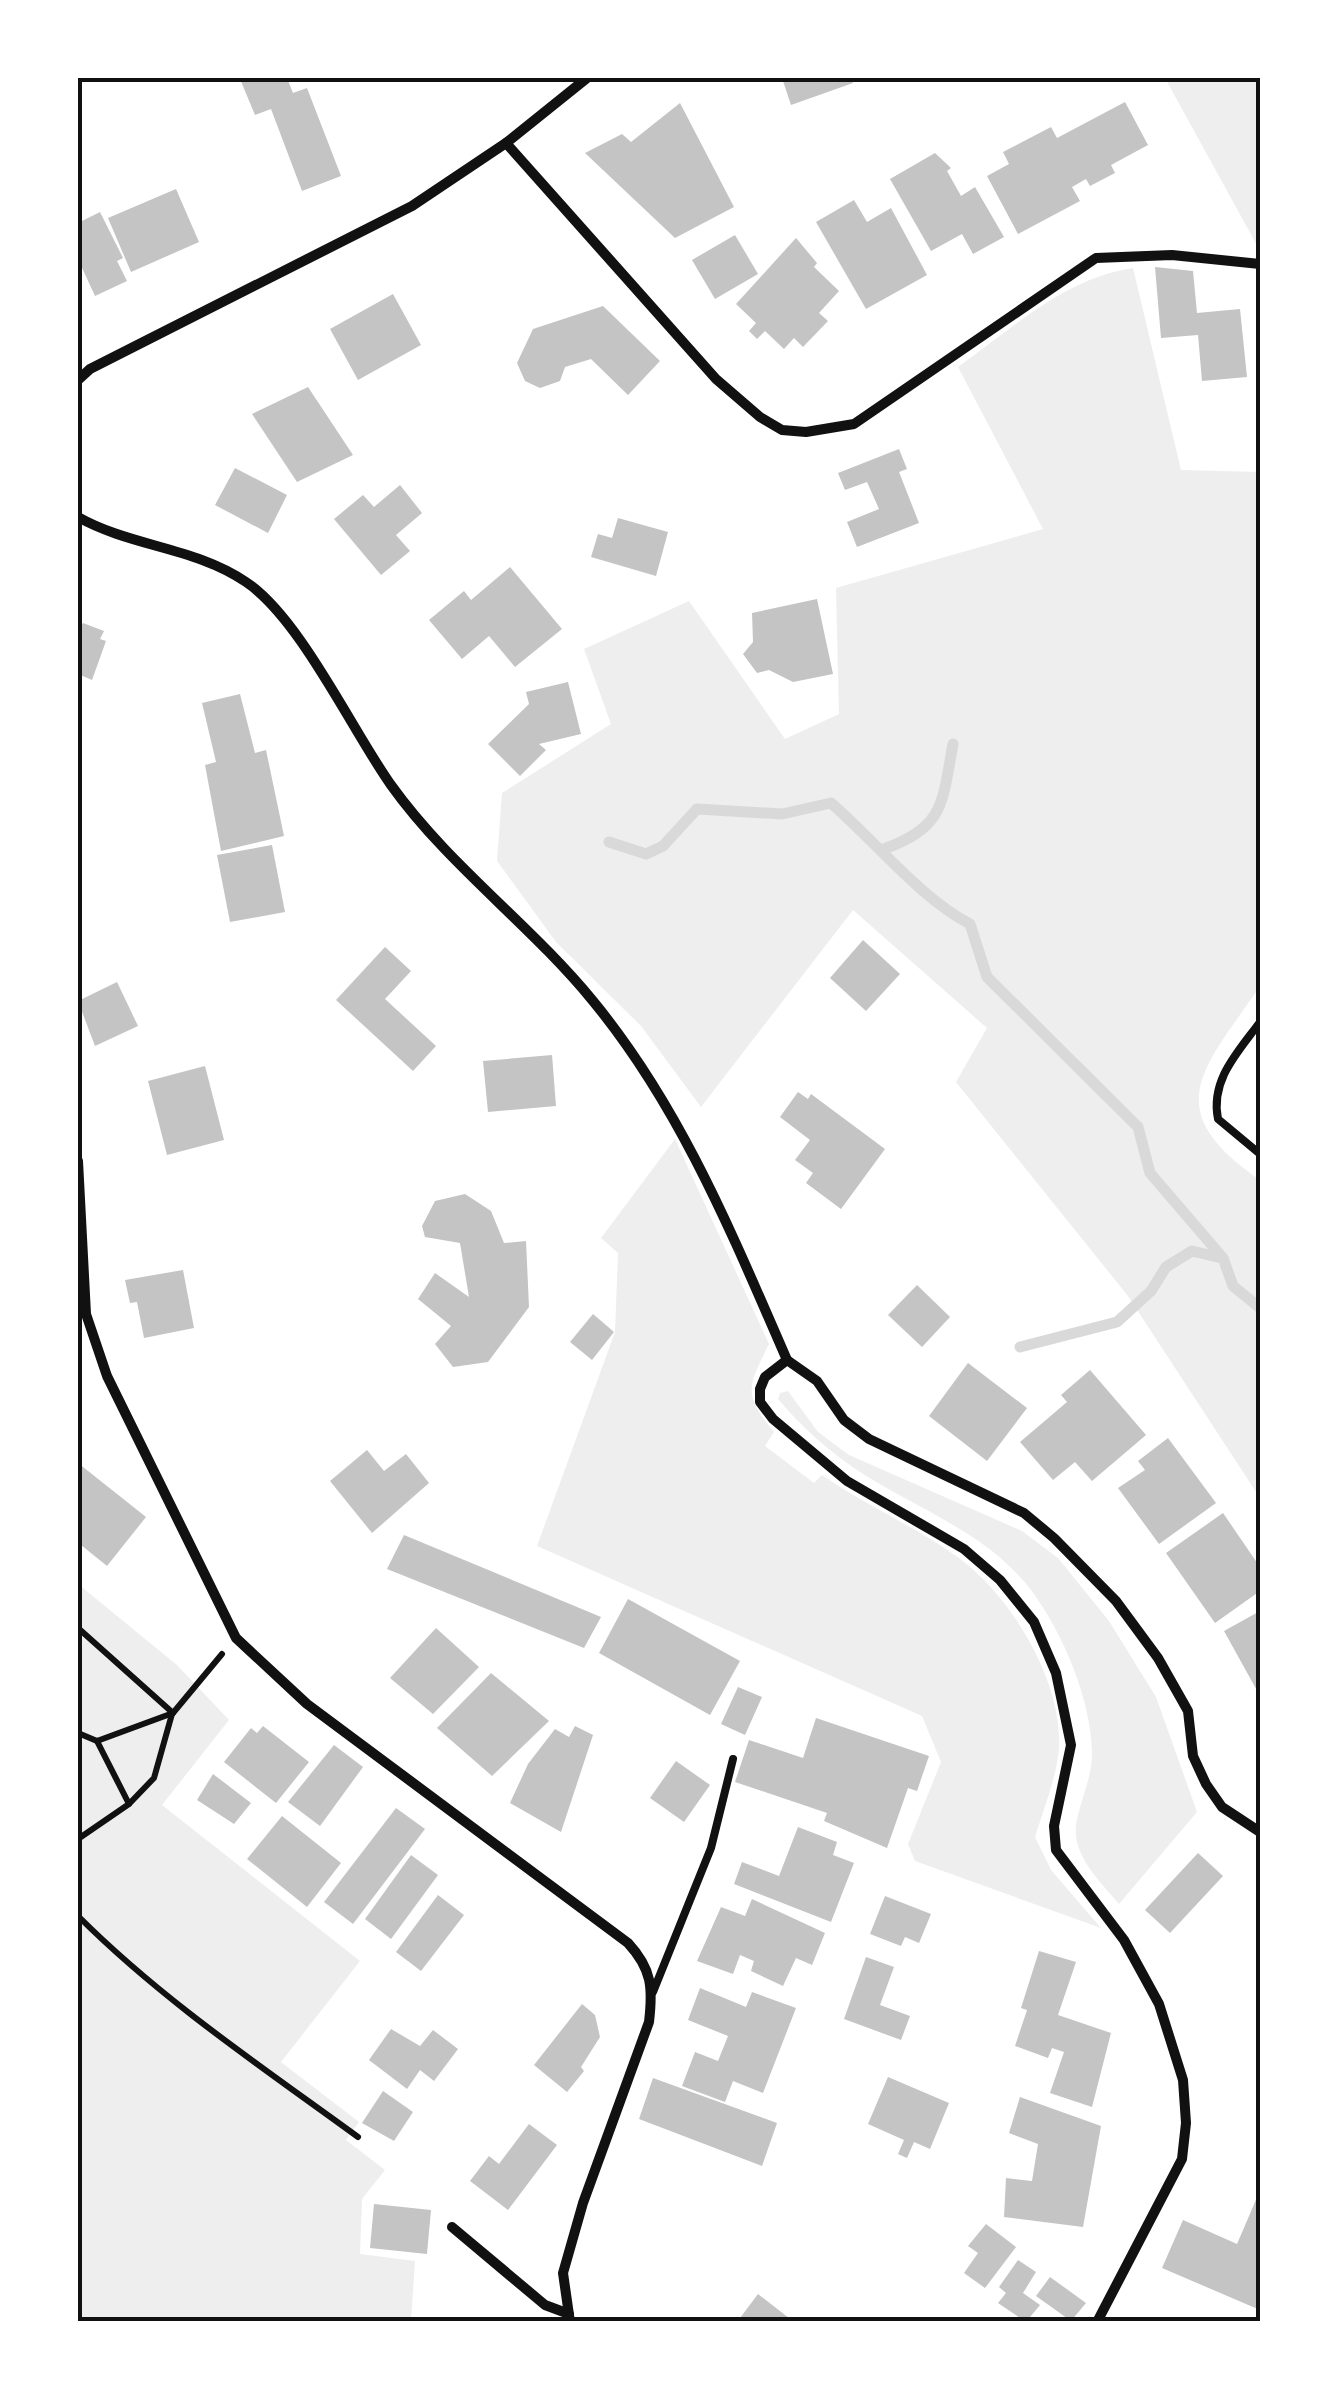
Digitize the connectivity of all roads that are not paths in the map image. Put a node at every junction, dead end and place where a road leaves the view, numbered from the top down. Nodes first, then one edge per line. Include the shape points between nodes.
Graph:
1 (588, 78) edge
2 (506, 143) junction
3 (1260, 264) edge
4 (78, 380) edge
5 (78, 517) edge
6 (1260, 1022) edge
7 (1260, 1154) edge
8 (78, 1162) edge
9 (787, 1360) junction
10 (733, 1759) dead end
11 (1260, 1832) edge
12 (652, 1992) junction
13 (452, 2227) dead end
14 (570, 2318) edge
15 (1098, 2322) edge

1 - 2 street
2 - 3 street via 716,379 782,430 830,432 854,424 1096,258 1172,254
2 - 4 street via 412,206 90,368
5 - 9 street via 210,561 250,584 282,618 433,840 624,1039 682,1130
6 - 7 lane via 1213,1096 1218,1119
8 - 12 street via 86,1314 108,1376 236,1638 307,1704 628,1943 648,1965
9 - 11 street via 869,1439 1024,1513 1054,1538 1116,1601 1158,1658 1188,1710 1194,1756 1222,1807
9 - 15 street via 760,1389 760,1402 774,1419 847,1482 964,1548 1000,1580 1034,1622 1056,1673 1071,1746 1054,1826 1056,1850 1124,1940 1159,2004 1182,2080 1186,2124 1182,2160
10 - 12 lane via 711,1848
12 - 14 street via 649,2022 563,2273
13 - 14 street

